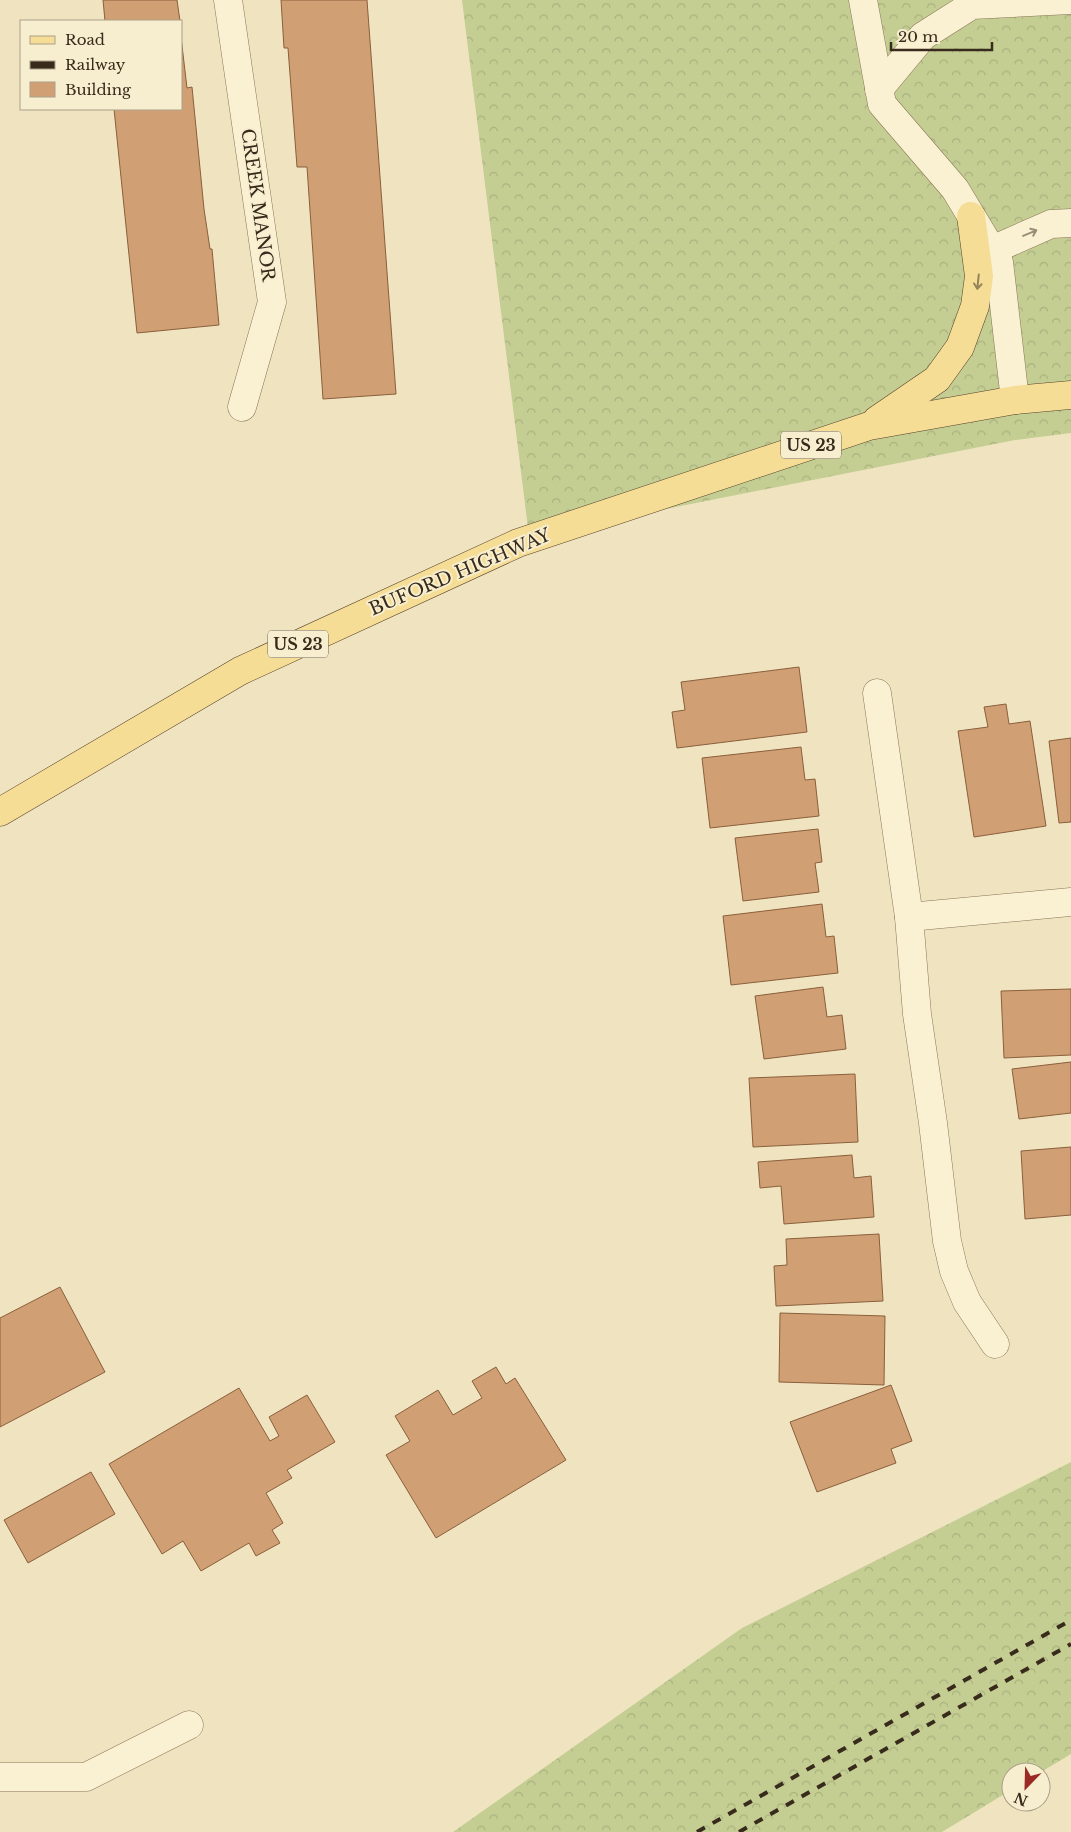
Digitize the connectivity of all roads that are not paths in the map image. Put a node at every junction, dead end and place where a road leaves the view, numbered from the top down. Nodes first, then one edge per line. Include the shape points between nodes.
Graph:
1 (228, 0) edge
2 (863, 0) edge
3 (1071, 0) edge
4 (879, 89) junction
5 (971, 216) junction
6 (1071, 223) edge
7 (992, 250) junction
8 (1071, 395) edge
9 (1015, 400) junction
10 (242, 407) dead end
11 (869, 426) junction
12 (878, 693) dead end
13 (0, 812) edge
14 (1071, 902) edge
15 (909, 917) junction
16 (995, 1344) dead end
17 (189, 1725) dead end
18 (0, 1777) edge

1 - 10 street, CREEK MANOR via 272,302
2 - 4 street
3 - 4 street via 972,5 923,36
4 - 5 street via 882,104 955,189
5 - 7 street
5 -> 11 main road via 979,276 975,306 960,347 937,379
7 -> 6 street via 1051,224
7 - 9 street via 999,262
8 - 9 main road, BUFORD HIGHWAY / US 23
9 - 11 main road, BUFORD HIGHWAY / US 23
11 - 13 main road, BUFORD HIGHWAY / US 23 via 518,543 240,671
12 - 15 street
14 - 15 street
15 - 16 street via 917,1014 947,1241 954,1271 967,1302
17 - 18 street via 86,1777

